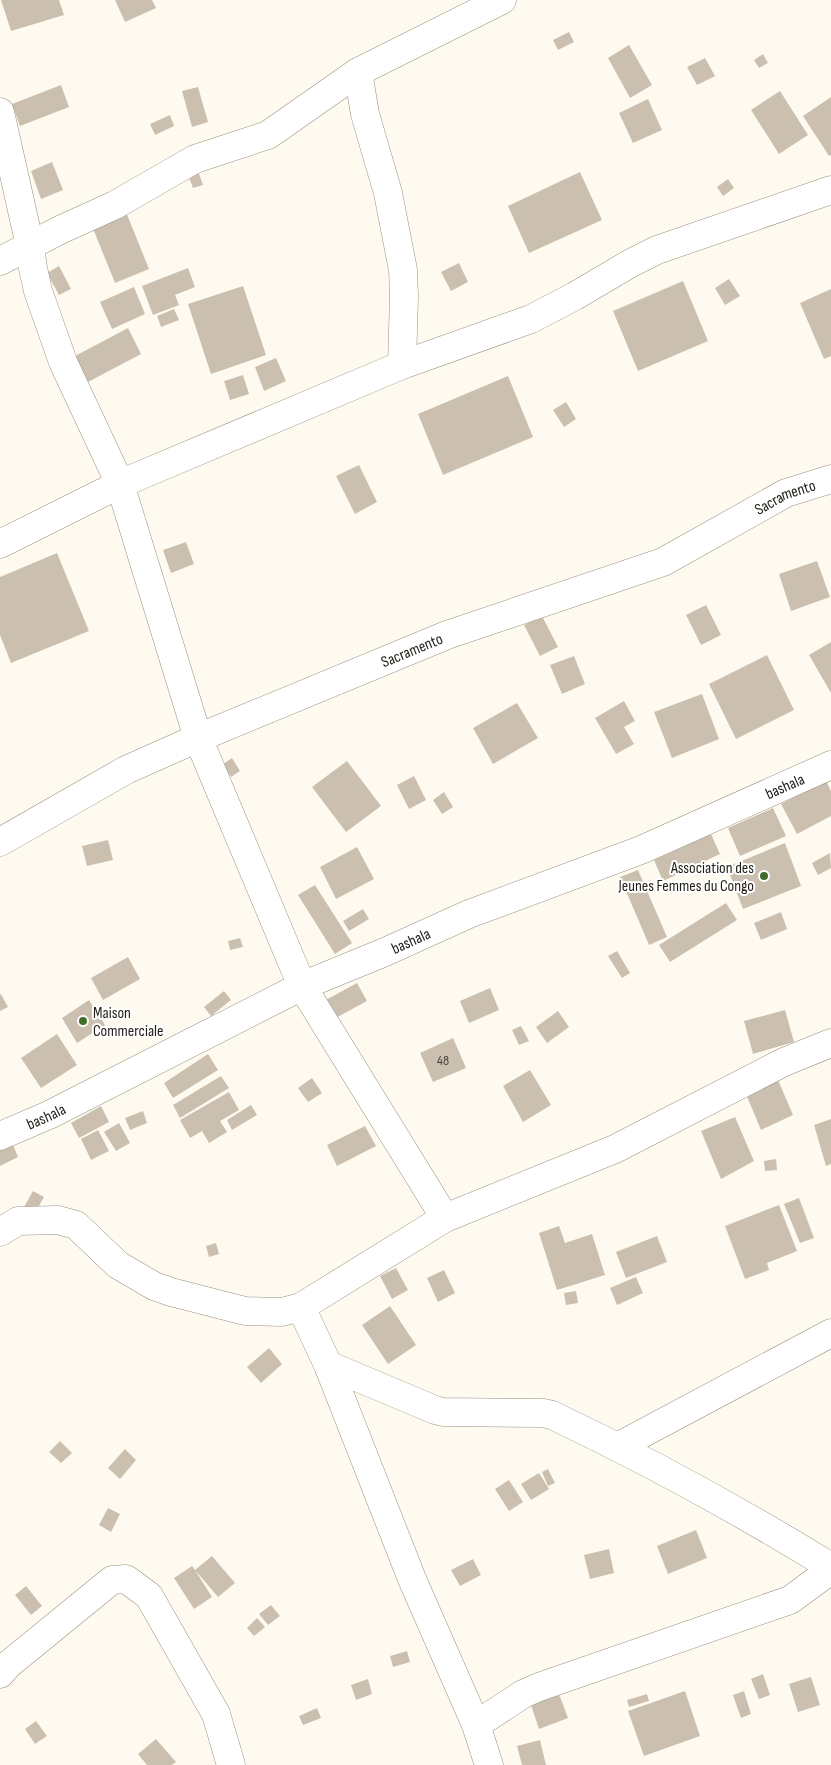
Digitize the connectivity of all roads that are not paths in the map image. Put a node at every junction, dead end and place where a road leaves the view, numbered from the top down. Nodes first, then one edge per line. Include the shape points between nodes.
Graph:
1 (502, 0) edge
2 (358, 72) junction
3 (0, 112) edge
4 (831, 190) edge
5 (30, 246) junction
6 (0, 261) edge
7 (402, 365) junction
8 (831, 480) edge
9 (120, 484) junction
10 (0, 544) edge
11 (198, 738) junction
12 (831, 764) edge
13 (0, 842) edge
14 (302, 986) junction
15 (831, 1043) edge
16 (0, 1136) edge
17 (445, 1218) junction
18 (0, 1232) edge
19 (300, 1308) junction
20 (831, 1332) edge
21 (328, 1365) junction
22 (619, 1446) junction
23 (831, 1569) edge
24 (0, 1674) edge
25 (476, 1725) junction
26 (231, 1765) edge
27 (489, 1765) edge

1 - 2 street
2 - 5 street via 268,135 195,160 115,205
2 - 7 street via 403,270
3 - 5 street
4 - 7 street via 657,250 531,319
5 - 6 street
5 - 9 street via 38,291 62,362
7 - 9 street
8 - 11 street, Sacramento via 786,493 663,562 447,635
9 - 10 street
9 - 11 street
11 - 13 street, Sacramento via 126,770
11 - 14 street
12 - 14 street, bashala via 641,850 469,914
14 - 16 street, bashala via 49,1115
14 - 17 street
15 - 17 street via 784,1062 615,1149
17 - 19 street
18 - 19 street via 18,1222 58,1220 76,1225 118,1265 154,1286 245,1311 282,1312
19 - 21 street
20 - 22 street
21 - 22 street via 435,1410 543,1413
21 - 25 street via 412,1580
22 - 23 street via 756,1521
23 - 25 street via 790,1600 539,1687
24 - 26 street via 112,1580 126,1579 148,1596 216,1714
25 - 27 street

